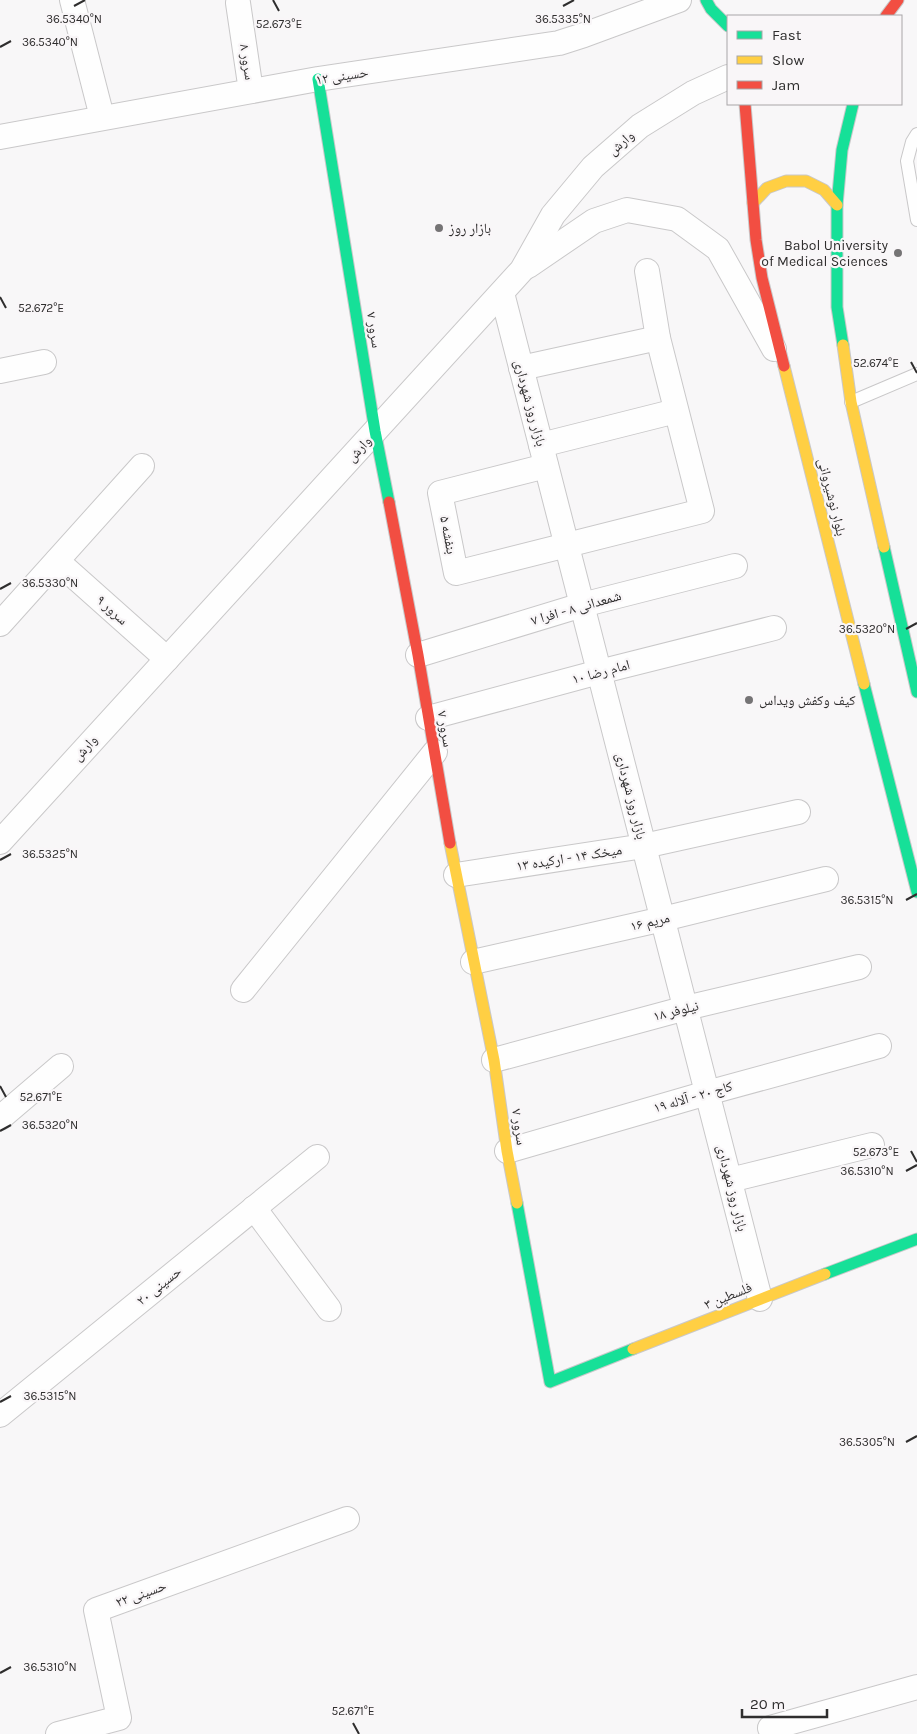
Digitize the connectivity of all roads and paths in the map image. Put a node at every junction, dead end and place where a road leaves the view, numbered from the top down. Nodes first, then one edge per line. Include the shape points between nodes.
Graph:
1 (72, 0) edge
2 (679, 0) edge
3 (706, 0) edge
4 (898, 0) edge
5 (238, 3) dead end
6 (887, 15) edge
7 (727, 25) edge
8 (727, 77) edge
9 (318, 79) junction
10 (251, 91) junction
11 (745, 105) edge
12 (853, 105) edge
13 (102, 118) junction
14 (917, 134) edge
15 (0, 137) edge
16 (753, 203) junction
17 (838, 205) junction
18 (917, 220) edge
19 (522, 270) junction
20 (647, 271) dead end
21 (502, 293) junction
22 (658, 338) junction
23 (44, 362) dead end
24 (783, 365) junction
25 (521, 368) junction
26 (0, 371) edge
27 (917, 374) edge
28 (851, 402) junction
29 (676, 411) junction
30 (375, 431) junction
31 (544, 456) junction
32 (142, 466) dead end
33 (566, 545) junction
34 (57, 561) junction
35 (735, 566) dead end
36 (582, 605) junction
37 (0, 624) edge
38 (774, 628) dead end
39 (418, 655) junction
40 (167, 659) junction
41 (599, 672) junction
42 (917, 692) edge
43 (428, 718) junction
44 (435, 752) junction
45 (798, 812) dead end
46 (0, 842) edge
47 (644, 846) junction
48 (456, 875) junction
49 (826, 879) dead end
50 (917, 892) edge
51 (663, 919) junction
52 (473, 962) junction
53 (859, 967) dead end
54 (243, 990) dead end
55 (686, 1008) junction
56 (879, 1046) dead end
57 (494, 1060) junction
58 (60, 1066) dead end
59 (707, 1093) junction
60 (0, 1118) edge
61 (872, 1145) dead end
62 (507, 1151) junction
63 (317, 1157) dead end
64 (730, 1180) junction
65 (254, 1208) junction
66 (917, 1239) edge
67 (760, 1299) junction
68 (329, 1309) dead end
69 (550, 1382) joint
70 (0, 1415) edge
71 (347, 1519) dead end
72 (917, 1687) edge
73 (122, 1726) edge
74 (770, 1728) dead end
75 (58, 1734) edge

1 - 13 street
2 - 9 street, حسینی ۱۲ via 559,43
3 - 7 street
4 - 6 street
5 - 10 street, سرور ۸
8 - 19 street, وارش via 693,93 640,126 593,167 553,215
9 - 10 street, حسینی ۱۲
9 - 30 street, سرور ۷
10 - 13 street, حسینی ۱۲
11 - 16 street, بلوار نوشیروانی
12 - 17 street via 842,150
13 - 15 street, حسینی ۱۲
14 - 18 lane via 907,161
16 - 17 street via 767,188 786,181 806,181 824,190
16 - 24 street, بلوار نوشیروانی via 762,278
17 - 28 street via 836,307
19 - 21 street, وارش
19 - 24 street via 594,221 627,210 677,219 718,250
20 - 22 street
21 - 25 street, بازار روز شهرداری
21 - 30 street, وارش
22 - 25 street
22 - 29 street
23 - 26 street
24 - 50 street, بلوار نوشیروانی
25 - 31 street, بازار روز شهرداری
27 - 28 lane
28 - 42 street
29 - 31 street
29 - 33 street via 702,511
30 - 39 street, سرور ۷
30 - 40 street, وارش
31 - 33 street, بازار روز شهرداری
31 - 33 street, بنفشه ۵ via 440,494 456,573
32 - 34 street
33 - 36 street, بازار روز شهرداری
34 - 37 street
34 - 40 street, سرور ۹
35 - 36 street, شمعدانی ۸ - افرا ۷
36 - 39 street, شمعدانی ۸ - افرا ۷
36 - 41 street, بازار روز شهرداری
38 - 41 street, امام رضا ۱۰
39 - 43 street, سرور ۷
40 - 46 street, وارش
41 - 43 street, امام رضا ۱۰
41 - 47 street, بازار روز شهرداری
43 - 44 street, سرور ۷
44 - 48 street, سرور ۷
44 - 54 street
45 - 47 street, میخک ۱۴ - ارکیده ۱۳
47 - 48 street, میخک ۱۴ - ارکیده ۱۳
47 - 51 street, بازار روز شهرداری
48 - 52 street, سرور ۷
49 - 51 street, مریم ۱۶
51 - 52 street, مریم ۱۶
51 - 55 street, بازار روز شهرداری
52 - 57 street, سرور ۷
53 - 55 street, نیلوفر ۱۸
55 - 57 street, نیلوفر ۱۸
55 - 59 street, بازار روز شهرداری
56 - 59 street, کاج ۲۰ - آلاله ۱۹
57 - 62 street, سرور ۷
58 - 60 street
59 - 62 street, کاج ۲۰ - آلاله ۱۹
59 - 64 street, بازار روز شهرداری
61 - 64 street
62 - 69 street, سرور ۷
63 - 65 street, حسینی ٢٠
64 - 67 street, بازار روز شهرداری
65 - 68 street
65 - 70 street, حسینی ٢٠
66 - 67 street, فلسطین ۳
67 - 69 street, فلسطین ۳
71 - 73 street, حسینی ۲۲ via 96,1610
72 - 74 street
73 - 75 street, حسینی ۲۲

